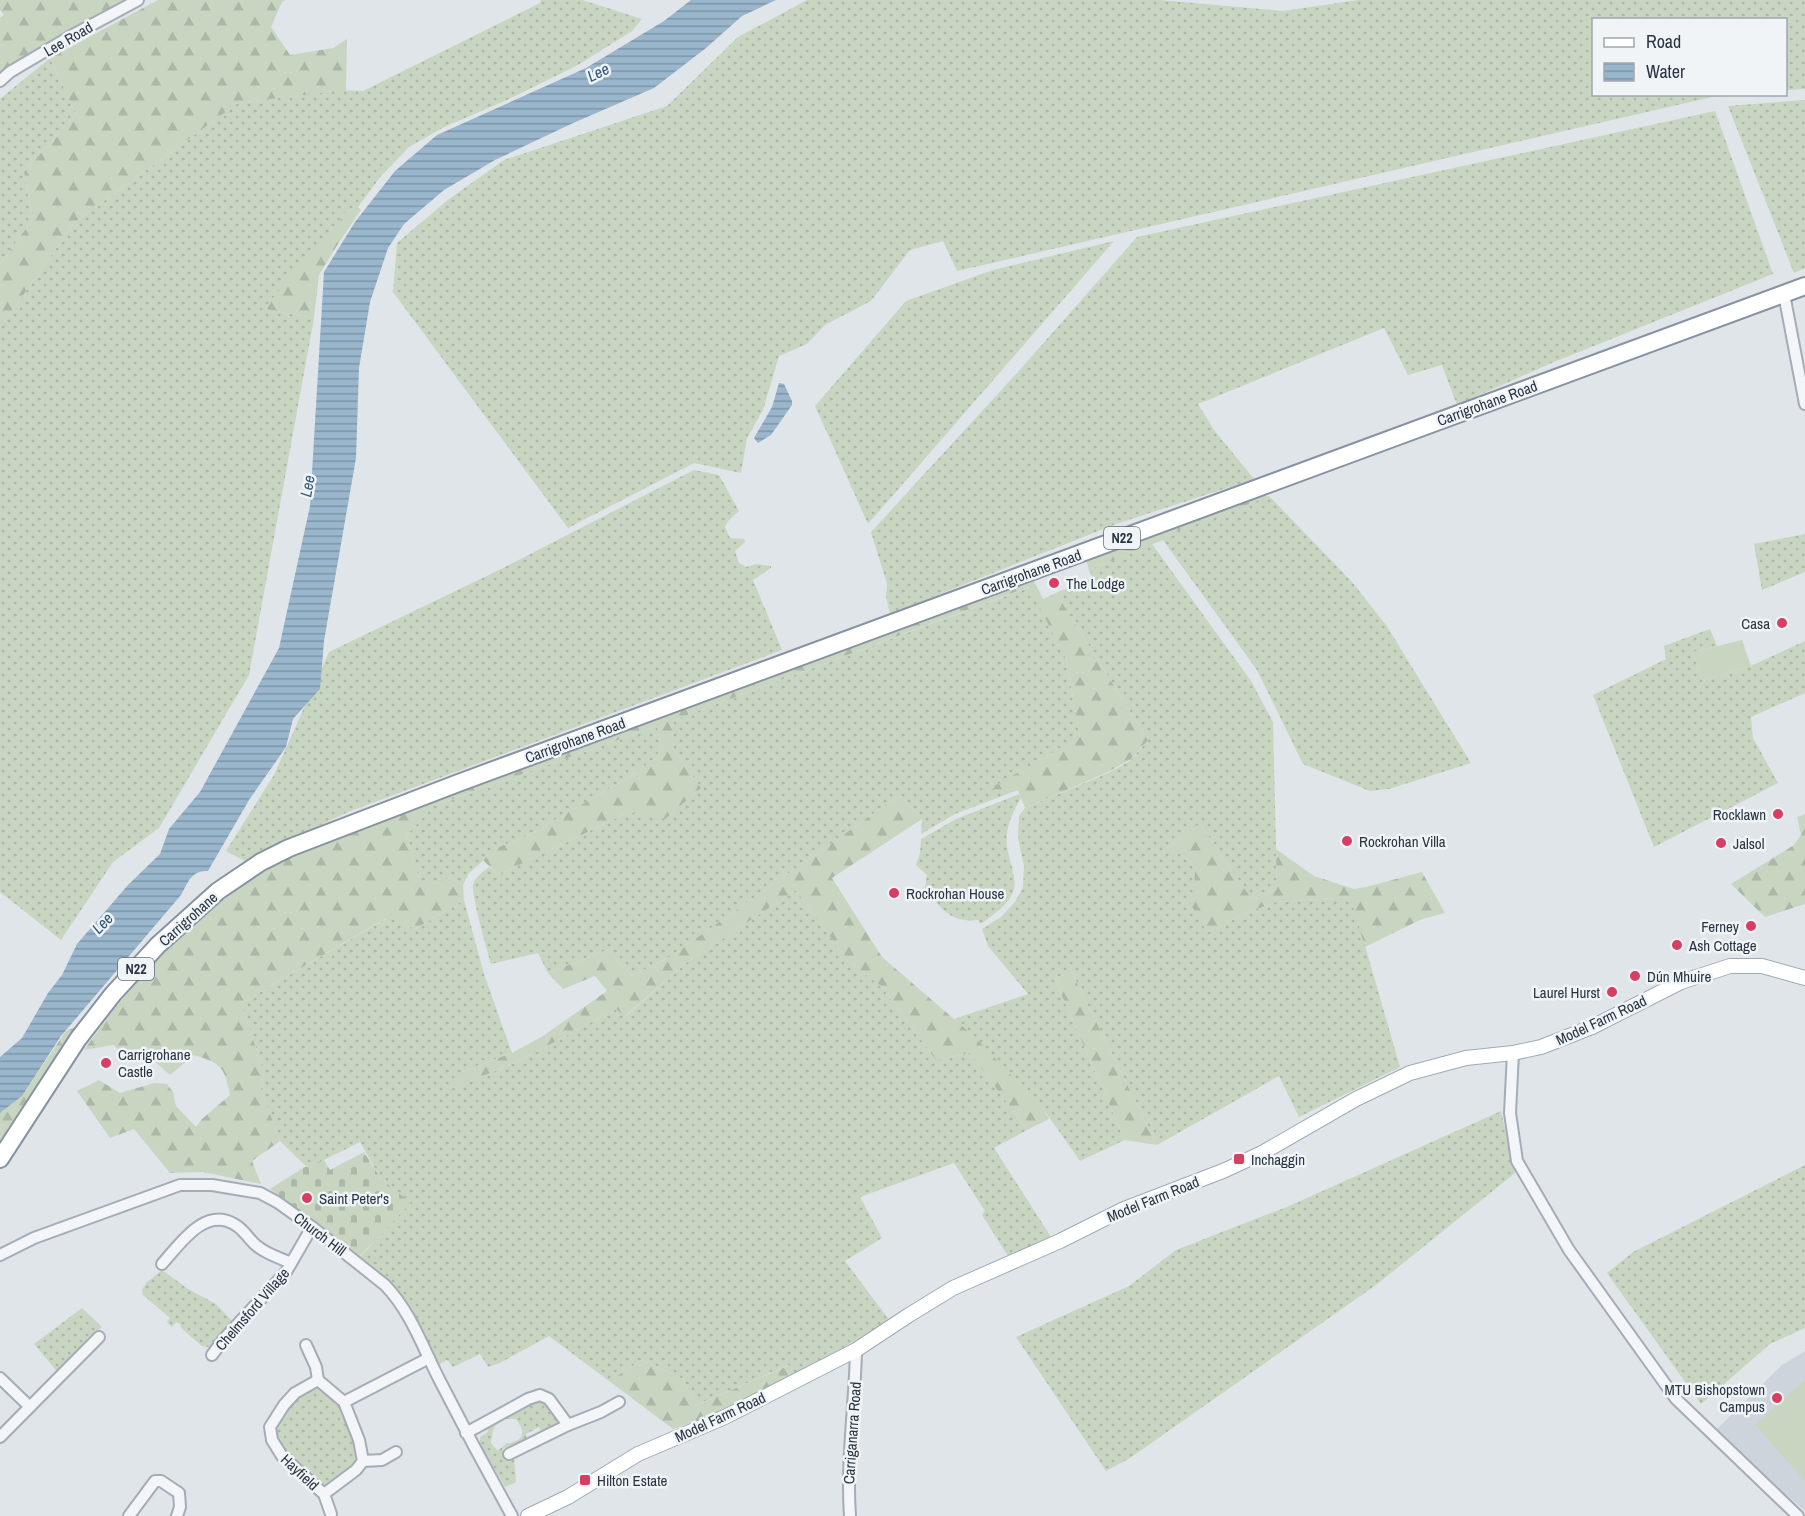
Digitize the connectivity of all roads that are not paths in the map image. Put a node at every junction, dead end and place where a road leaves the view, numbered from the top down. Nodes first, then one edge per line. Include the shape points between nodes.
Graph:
1 (138, 0) edge
2 (0, 81) edge
3 (1805, 286) edge
4 (1784, 294) junction
5 (1805, 404) edge
6 (325, 833) joint
7 (1805, 978) edge
8 (1513, 1053) junction
9 (0, 1160) edge
10 (312, 1227) junction
11 (0, 1255) edge
12 (291, 1263) junction
13 (162, 1264) dead end
14 (99, 1337) dead end
15 (306, 1345) dead end
16 (856, 1350) junction
17 (212, 1355) dead end
18 (429, 1358) junction
19 (0, 1378) edge
20 (318, 1380) junction
21 (344, 1402) junction
22 (619, 1402) dead end
23 (30, 1406) junction
24 (568, 1425) junction
25 (466, 1433) junction
26 (0, 1437) edge
27 (396, 1452) dead end
28 (509, 1454) dead end
29 (363, 1461) junction
30 (324, 1494) junction
31 (331, 1514) dead end
32 (129, 1516) edge
33 (177, 1516) edge
34 (512, 1516) edge
35 (528, 1516) edge
36 (850, 1516) edge
37 (1798, 1516) edge

1 - 2 street, Lee Road
3 - 4 highway, Carrigrohane Road / N22
4 - 5 street
4 - 6 highway, Carrigrohane Road / N22
6 - 9 highway, Carrigrohane / N22 via 240,875 158,945 78,1039
7 - 8 main road, Model Farm Road via 1762,966 1730,966 1681,982 1592,1027 1541,1047
8 - 16 main road, Model Farm Road via 1466,1058 1410,1073 1262,1153 1124,1209 953,1288
8 - 37 street via 1510,1113 1517,1161 1569,1250 1676,1399
10 - 11 street, Church Hill via 260,1193 212,1185 180,1185 34,1238
10 - 12 street, Chelmsford Village
10 - 18 street, Church Hill via 385,1285 416,1328
12 - 13 street, Chelmsford Village via 258,1247 238,1226 227,1220 213,1220 194,1229
12 - 17 street, Chelmsford Village
14 - 23 street
15 - 20 street
16 - 35 main road, Model Farm Road via 725,1417 638,1454 568,1497
16 - 36 street, Carriganarra Road
18 - 21 street
18 - 25 street, Church Hill
19 - 23 street
20 - 21 street
20 - 30 street, Hayfield via 296,1393 270,1427 272,1440 282,1456
21 - 29 street
22 - 24 street
23 - 26 street
24 - 25 street via 549,1400 540,1395
24 - 28 street
25 - 34 street, Church Hill
27 - 29 street via 382,1460
29 - 30 street
30 - 31 street, Hayfield
32 - 33 street via 155,1481 179,1493

